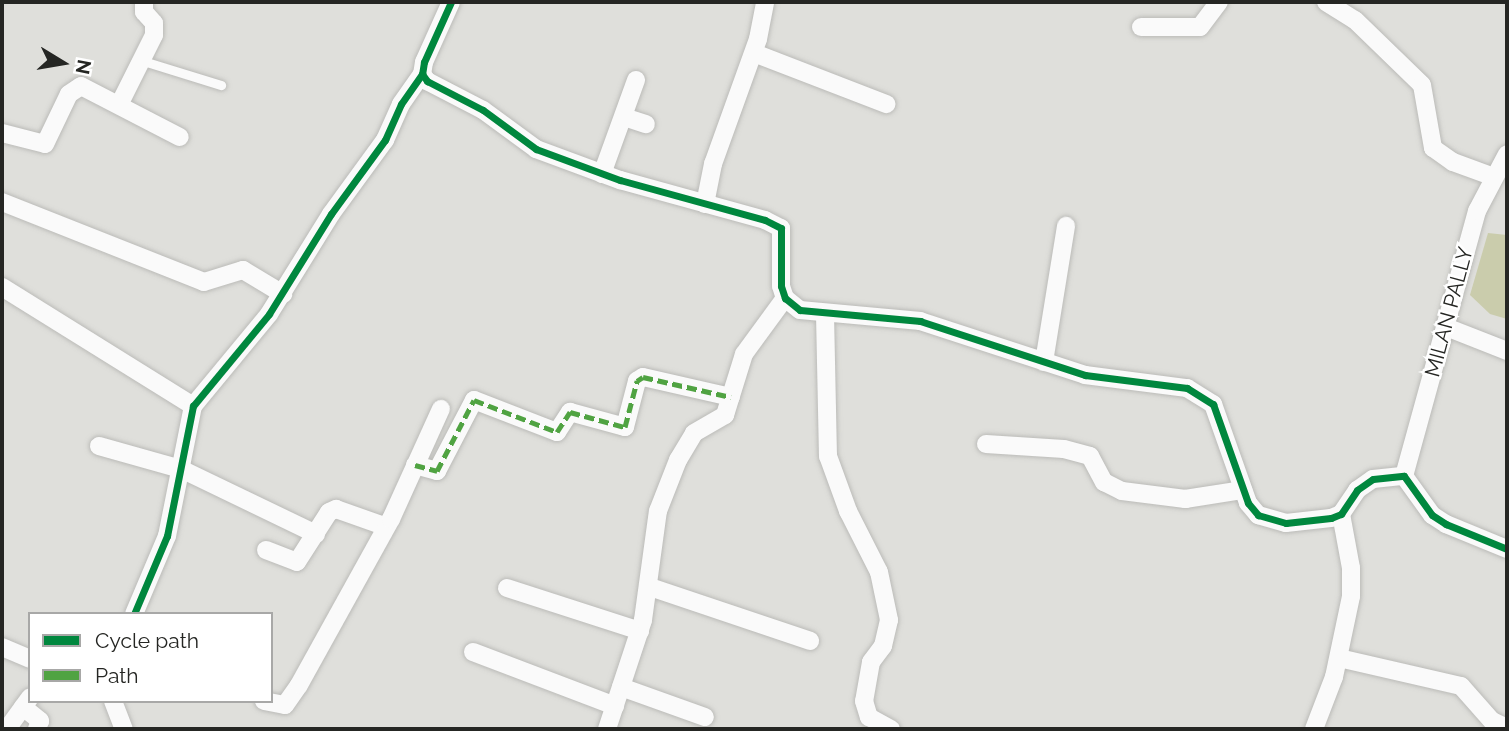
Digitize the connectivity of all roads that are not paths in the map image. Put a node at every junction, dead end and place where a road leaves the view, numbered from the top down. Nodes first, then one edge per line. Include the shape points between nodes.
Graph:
1 (144, 2) edge
2 (455, 2) edge
3 (765, 2) edge
4 (1219, 2) edge
5 (1326, 2) edge
6 (1141, 27) dead end
7 (754, 53) junction
8 (140, 60) junction
9 (422, 74) junction
10 (636, 80) dead end
11 (221, 85) dead end
12 (120, 103) junction
13 (886, 104) dead end
14 (624, 117) junction
15 (646, 124) dead end
16 (2, 133) edge
17 (180, 137) dead end
18 (1507, 154) edge
19 (602, 174) junction
20 (1494, 177) junction
21 (2, 202) edge
22 (705, 204) junction
23 (1066, 226) dead end
24 (2, 287) edge
25 (283, 294) junction
26 (785, 298) junction
27 (825, 314) junction
28 (1446, 327) junction
29 (1507, 351) edge
30 (1044, 362) junction
31 (731, 397) junction
32 (193, 406) junction
33 (441, 409) dead end
34 (986, 444) dead end
35 (99, 446) dead end
36 (415, 465) junction
37 (181, 469) junction
38 (1404, 476) junction
39 (1243, 490) junction
40 (1341, 514) junction
41 (384, 526) junction
42 (316, 534) junction
43 (1507, 549) edge
44 (266, 551) dead end
45 (650, 587) junction
46 (507, 588) dead end
47 (135, 612) edge
48 (640, 631) junction
49 (810, 641) dead end
50 (2, 647) edge
51 (473, 652) dead end
52 (28, 658) edge
53 (1339, 658) junction
54 (621, 687) junction
55 (26, 702) edge
56 (114, 703) edge
57 (270, 703) edge
58 (615, 706) junction
59 (705, 718) dead end
60 (1507, 728) edge
61 (7, 729) edge
62 (37, 729) edge
63 (124, 729) edge
64 (607, 729) edge
65 (891, 729) edge
66 (1314, 729) edge

1 - 8 street via 144,12 155,27
2 - 9 street
3 - 7 street
4 - 6 street via 1200,27
5 - 20 street via 1355,20 1422,85 1433,148 1452,162
7 - 13 street
7 - 22 street via 713,164
8 - 11 lane
8 - 12 street
9 - 19 street via 536,149
9 - 25 street via 401,104 385,140 331,214
10 - 14 street
12 - 16 street via 81,86 69,94 45,144
12 - 17 street
14 - 15 street
14 - 19 street
18 - 20 street, MILAN PALLY
19 - 22 street
20 - 28 street, MILAN PALLY via 1477,211
21 - 25 street via 204,282 243,270
22 - 26 street via 781,228 780,286
23 - 30 street
24 - 32 street
25 - 32 street via 243,351 212,379
26 - 27 street via 800,310
26 - 31 street via 744,354
27 - 30 street via 920,321
27 - 65 street via 828,456 848,511 879,572 889,620 883,646 871,662 864,701 869,717
28 - 29 street
28 - 38 street, MILAN PALLY
30 - 39 street via 1085,375 1163,382 1202,394 1213,404
31 - 36 street via 643,377 637,381 625,427 570,412 557,432 474,400 438,471
31 - 45 street via 725,415 694,433 678,460 658,511
32 - 37 street
33 - 36 street
34 - 39 street via 1064,449 1090,456 1104,482 1122,491 1185,499
35 - 37 street
36 - 41 street
37 - 42 street
37 - 47 street via 167,536
38 - 40 street via 1373,479 1357,489
38 - 43 street via 1432,514 1446,524
39 - 40 street via 1248,503 1267,520 1302,523
40 - 53 street via 1351,596
41 - 42 street via 336,509 329,512
41 - 57 street via 288,702
42 - 44 street via 298,562
45 - 48 street
45 - 49 street
46 - 48 street
48 - 54 street
50 - 52 street
51 - 58 street
53 - 60 street via 1461,686 1492,721
53 - 66 street
54 - 58 street
54 - 59 street
55 - 61 street
55 - 62 street via 40,721
56 - 63 street
58 - 64 street

